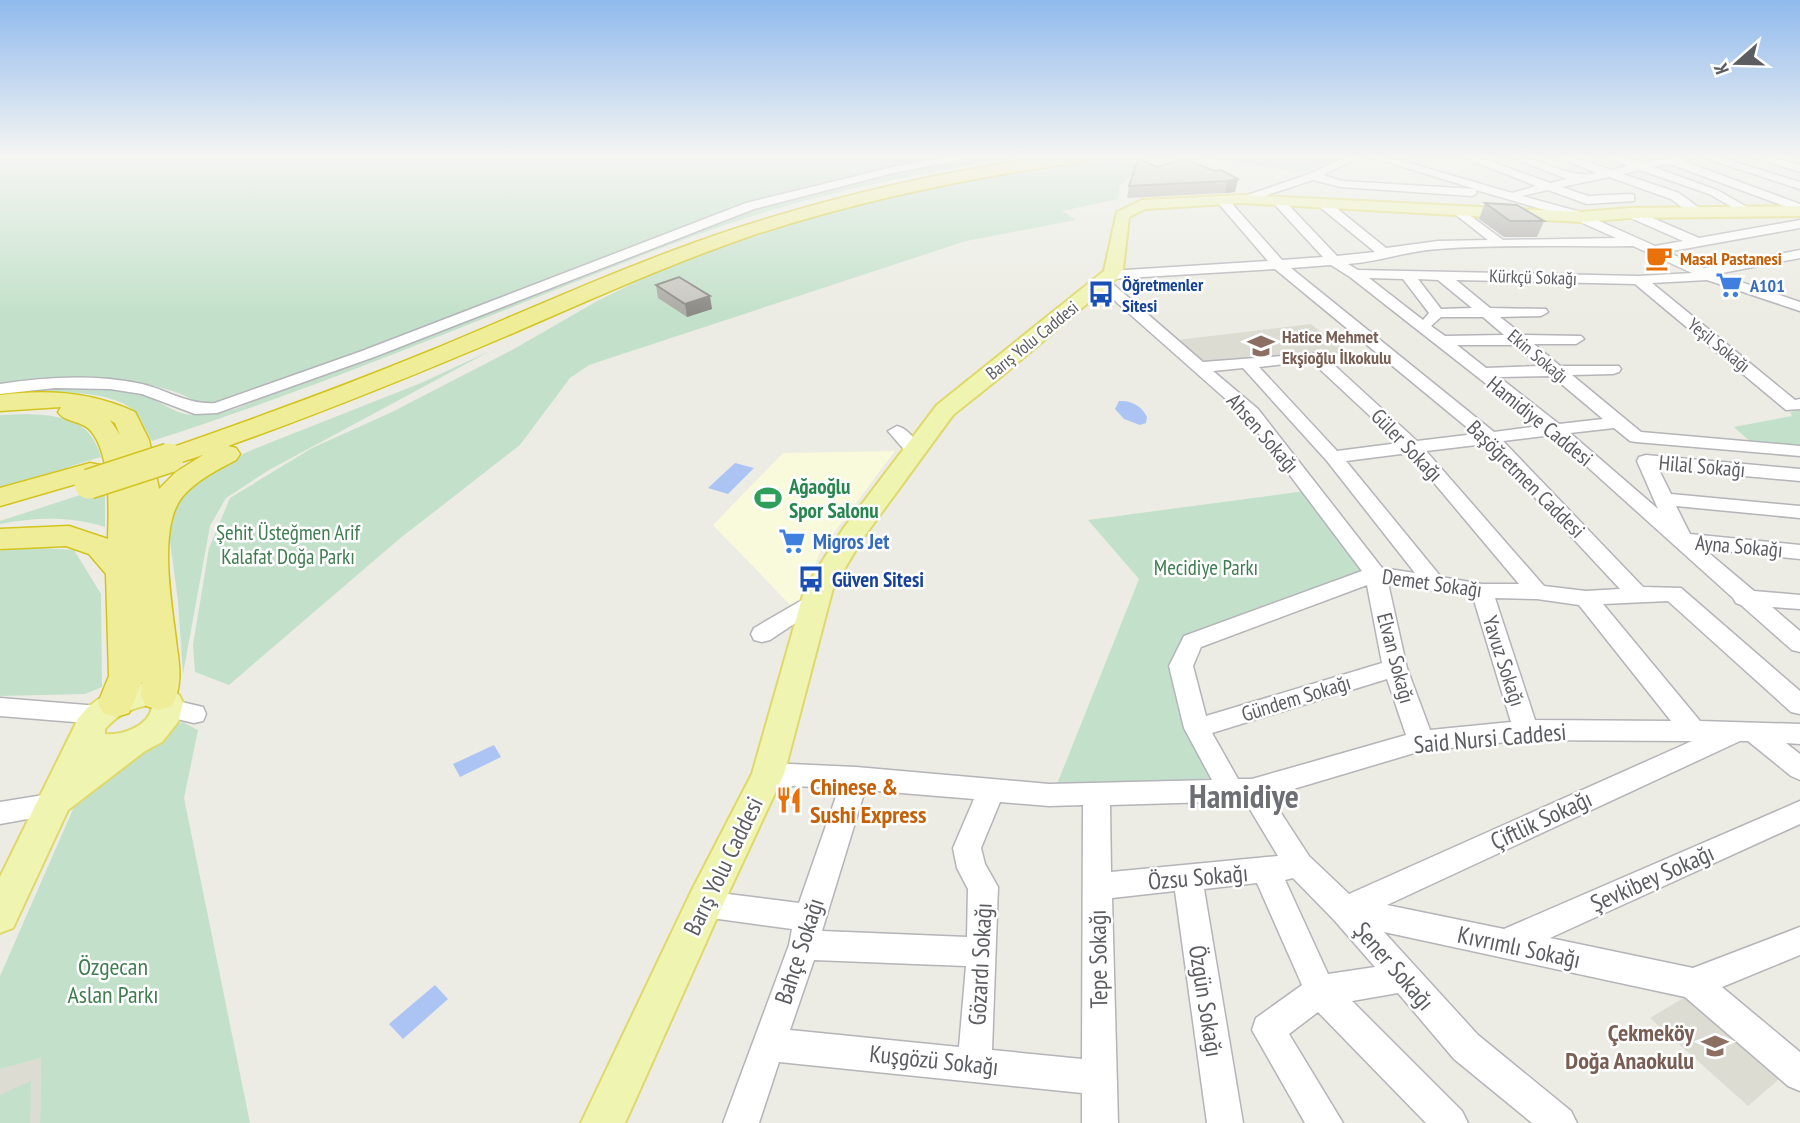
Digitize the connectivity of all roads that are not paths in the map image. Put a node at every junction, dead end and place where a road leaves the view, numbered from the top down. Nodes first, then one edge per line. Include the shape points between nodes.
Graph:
1 (744, 208) edge
2 (799, 208) edge
3 (828, 208) edge
4 (1135, 208) edge
5 (1229, 208) edge
6 (1285, 208) edge
7 (1329, 208) edge
8 (1391, 208) edge
9 (1456, 208) edge
10 (1556, 208) edge
11 (1616, 208) edge
12 (1634, 208) edge
13 (1653, 208) edge
14 (1692, 208) edge
15 (1743, 208) edge
16 (1460, 212) junction
17 (1750, 212) junction
18 (1698, 213) junction
19 (1799, 214) edge
20 (1577, 215) junction
21 (1634, 242) junction
22 (1697, 242) junction
23 (1499, 243) junction
24 (1654, 250) junction
25 (1383, 252) junction
26 (1800, 254) edge
27 (1333, 260) junction
28 (1278, 264) junction
29 (656, 266) junction
30 (1355, 274) junction
31 (1406, 274) junction
32 (1707, 274) junction
33 (1441, 275) junction
34 (1106, 279) junction
35 (1639, 280) junction
36 (1800, 290) edge
37 (1768, 297) junction
38 (1800, 307) edge
39 (1541, 312) dead end
40 (1437, 313) junction
41 (1487, 314) junction
42 (1424, 328) junction
43 (1576, 339) dead end
44 (1519, 340) junction
45 (1443, 341) junction
46 (1247, 363) junction
47 (1202, 367) junction
48 (1614, 369) dead end
49 (1556, 371) junction
50 (1481, 373) junction
51 (0, 389) edge
52 (0, 403) edge
53 (1800, 404) edge
54 (0, 410) edge
55 (1618, 422) junction
56 (1555, 429) junction
57 (897, 432) dead end
58 (1490, 438) junction
59 (1413, 447) junction
60 (913, 449) junction
61 (1800, 450) edge
62 (168, 452) junction
63 (1333, 457) junction
64 (1800, 475) edge
65 (90, 478) junction
66 (0, 496) edge
67 (1664, 499) junction
68 (0, 512) edge
69 (1800, 512) edge
70 (0, 539) edge
71 (1682, 540) junction
72 (1800, 552) edge
73 (1375, 574) junction
74 (138, 576) junction
75 (1433, 582) junction
76 (1482, 591) junction
77 (1537, 592) junction
78 (1638, 595) junction
79 (816, 598) junction
80 (1586, 598) junction
81 (1744, 598) junction
82 (1800, 602) edge
83 (762, 634) dead end
84 (1800, 644) edge
85 (1395, 667) junction
86 (1800, 705) edge
87 (174, 706) junction
88 (0, 707) edge
89 (101, 717) junction
90 (1197, 728) junction
91 (1526, 730) junction
92 (1693, 730) junction
93 (1745, 731) junction
94 (148, 734) junction
95 (1800, 734) edge
96 (1421, 741) junction
97 (1800, 769) edge
98 (768, 774) junction
99 (856, 778) junction
100 (1241, 789) junction
101 (992, 790) junction
102 (1096, 794) junction
103 (56, 804) junction
104 (1800, 812) edge
105 (0, 813) edge
106 (1299, 865) junction
107 (1266, 870) junction
108 (1188, 878) junction
109 (1097, 886) junction
110 (704, 904) junction
111 (1345, 910) junction
112 (0, 916) edge
113 (807, 931) junction
114 (1800, 941) edge
115 (1504, 944) junction
116 (982, 952) junction
117 (1403, 977) junction
118 (1693, 983) junction
119 (1320, 991) junction
120 (767, 1044) junction
121 (975, 1064) junction
122 (1800, 1074) edge
123 (1100, 1078) junction
124 (603, 1123) edge
125 (741, 1123) edge
126 (1100, 1123) edge
127 (1225, 1123) edge
128 (1325, 1123) edge
129 (1450, 1123) edge
130 (1559, 1123) edge

1 - 51 street via 217,408 193,410 144,390 89,382
2 - 62 highway via 669,250
3 - 29 highway via 741,233
4 - 34 main road via 1122,215 1114,269
5 - 28 street, Başöğretmen Caddesi
6 - 27 street, Hamidiye Caddesi
7 - 25 street
8 - 16 main road
9 - 20 main road
10 - 20 street
11 - 20 main road
12 - 22 street
13 - 18 main road
14 - 18 street
15 - 17 street
16 - 20 main road
16 - 23 street
17 - 18 main road
17 - 19 main road
19 - 22 street
20 - 21 street
21 - 23 street
21 - 24 street
22 - 24 street
23 - 25 street
24 - 32 street
25 - 27 street via 1376,258
26 - 32 street, Kürkçü Sokağı
27 - 28 street
27 - 30 street, Hamidiye Caddesi
28 - 34 street
28 - 58 street, Başöğretmen Caddesi
29 - 62 highway via 364,387
29 - 74 highway via 504,341 234,450 192,473 159,508
30 - 31 street, Kürkçü Sokağı
30 - 42 street, Hamidiye Caddesi
31 - 33 street, Kürkçü Sokağı
31 - 40 street
32 - 35 street, Kürkçü Sokağı
32 - 37 street
33 - 35 street, Kürkçü Sokağı
33 - 41 street, Ekin Sokağı
34 - 47 street, Ahsen Sokağı
34 - 60 main road, Barış Yolu Caddesi via 958,397
35 - 53 street, Yeşil Sokağı via 1792,406
36 - 37 street
37 - 38 street
39 - 41 street
40 - 41 street
40 - 42 street
41 - 44 street, Ekin Sokağı
42 - 45 street, Hamidiye Caddesi
43 - 44 street
44 - 45 street
44 - 49 street, Ekin Sokağı
45 - 50 street, Hamidiye Caddesi
46 - 47 street, Güler Sokağı
46 - 59 street, Güler Sokağı via 1315,356
46 - 63 street
47 - 73 street, Ahsen Sokağı via 1252,413
48 - 49 street
49 - 50 street
49 - 55 street, Ekin Sokağı
50 - 56 street, Hamidiye Caddesi
52 - 74 highway via 47,399 91,403 126,418 136,440 145,493
54 - 74 highway via 63,410 85,415 108,435 115,451 125,528
55 - 56 street
55 - 61 street, Ekin Sokağı via 1636,437
56 - 58 street
56 - 71 street, Hamidiye Caddesi
57 - 60 street
58 - 59 street
58 - 78 street, Başöğretmen Caddesi
59 - 63 street
59 - 77 street, Güler Sokağı
60 - 79 main road, Barış Yolu Caddesi via 852,535
62 - 65 highway, bridge
63 - 75 street
64 - 67 street, Hilal Sokağı via 1646,461
65 - 66 highway
65 - 68 highway
67 - 69 street
67 - 71 street, Ayna Sokağı
70 - 74 highway via 69,536 100,547
71 - 72 street, Ayna Sokağı
71 - 81 street, Hamidiye Caddesi
73 - 75 street, Demet Sokağı
73 - 85 street, Elvan Sokağı
73 - 90 street, Demet Sokağı via 1192,642 1181,666
74 - 87 highway
74 - 89 highway via 127,676
75 - 76 street, Demet Sokağı
76 - 77 street, Demet Sokağı
76 - 91 street, Yavuz Sokağı
77 - 80 street, Demet Sokağı
78 - 80 street, Demet Sokağı
78 - 86 street, Demet Sokağı via 1673,593
79 - 83 street, Barış Yolu Caddesi
79 - 98 main road, Barış Yolu Caddesi
80 - 92 street
81 - 82 street
81 - 84 street, Hamidiye Caddesi
85 - 90 street, Gündem Sokağı
85 - 96 street, Elvan Sokağı
87 - 89 main road via 138,695
87 - 94 main road
88 - 89 street
89 - 94 main road via 89,741 102,748 125,745
89 - 103 main road
90 - 100 street, Demet Sokağı
91 - 92 street, Said Nursi Caddesi
91 - 96 street, Said Nursi Caddesi
92 - 93 street, Said Nursi Caddesi
93 - 95 street, Said Nursi Caddesi
93 - 97 street
93 - 111 street, Çiftlik Sokağı
94 - 103 main road
96 - 100 street, Said Nursi Caddesi
98 - 99 street, Said Nursi Caddesi
98 - 110 main road, Barış Yolu Caddesi
99 - 101 street, Said Nursi Caddesi
99 - 113 street, Bahçe Sokağı
100 - 102 street, Said Nursi Caddesi
100 - 106 street, Şener Sokağı
101 - 102 street, Said Nursi Caddesi
101 - 116 street, Gözardı Sokağı via 967,848 971,868 983,887
102 - 109 street, Tepe Sokağı
103 - 105 street
103 - 112 main road
104 - 115 street, Şevkibey Sokağı
106 - 107 street, Özsu Sokağı
106 - 111 street, Şener Sokağı
107 - 108 street, Özsu Sokağı
107 - 119 street
108 - 109 street, Özsu Sokağı
108 - 127 street, Özgün Sokağı
109 - 123 street, Tepe Sokağı
110 - 113 street
110 - 124 main road, Barış Yolu Caddesi
111 - 115 street, Kıvrımlı Sokağı
111 - 117 street, Şener Sokağı
113 - 116 street
113 - 120 street, Bahçe Sokağı
114 - 118 street
115 - 118 street, Kıvrımlı Sokağı
116 - 121 street, Gözardı Sokağı
117 - 119 street
117 - 130 street, Şener Sokağı via 1466,1046
118 - 122 street, Kıvrımlı Sokağı
119 - 128 street via 1268,1030
119 - 129 street
120 - 121 street, Kuşgözü Sokağı
120 - 125 street, Bahçe Sokağı
121 - 123 street, Kuşgözü Sokağı
123 - 126 street, Tepe Sokağı

